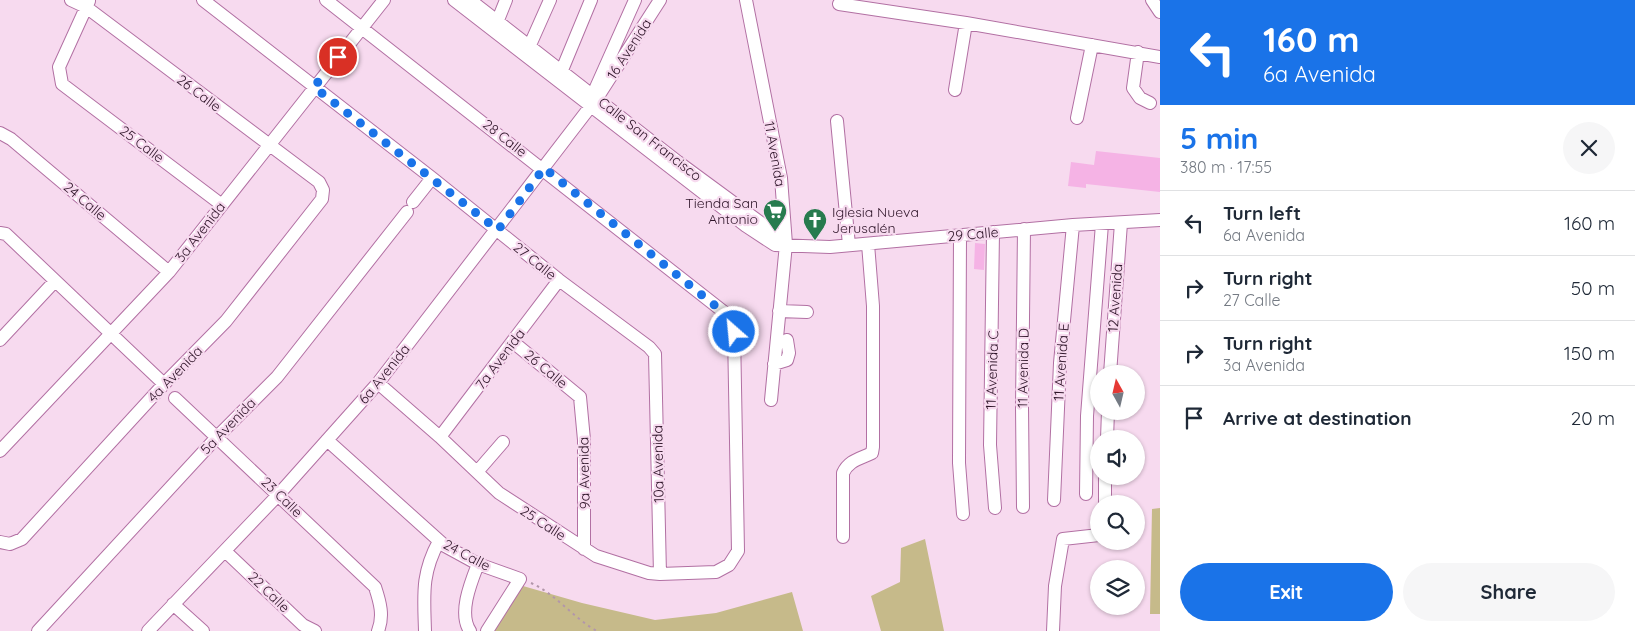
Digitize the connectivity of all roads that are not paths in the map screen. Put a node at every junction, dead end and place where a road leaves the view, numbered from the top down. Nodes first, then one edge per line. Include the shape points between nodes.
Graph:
1 (71, 0) edge
2 (203, 0) edge
3 (326, 0) edge
4 (384, 0) edge
5 (470, 0) edge
6 (506, 0) edge
7 (550, 0) edge
8 (591, 0) edge
9 (635, 0) edge
10 (660, 0) edge
11 (746, 0) edge
12 (1152, 0) edge
13 (456, 1) edge
14 (88, 4) edge
15 (839, 4) dead end
16 (1160, 12) edge
17 (498, 20) junction
18 (966, 23) junction
19 (362, 27) junction
20 (530, 45) junction
21 (1092, 45) junction
22 (1138, 52) junction
23 (1160, 57) edge
24 (562, 70) junction
25 (314, 87) junction
26 (955, 90) dead end
27 (593, 99) junction
28 (1150, 104) dead end
29 (1077, 118) dead end
30 (837, 121) dead end
31 (0, 133) edge
32 (268, 145) junction
33 (544, 168) junction
34 (432, 178) junction
35 (323, 190) joint
36 (222, 205) junction
37 (1160, 220) edge
38 (1121, 223) junction
39 (1102, 224) junction
40 (1073, 225) junction
41 (1024, 229) junction
42 (498, 230) junction
43 (993, 232) junction
44 (0, 233) edge
45 (960, 235) junction
46 (786, 244) junction
47 (868, 244) junction
48 (849, 245) junction
49 (169, 272) junction
50 (559, 280) junction
51 (55, 281) junction
52 (779, 311) junction
53 (808, 312) dead end
54 (109, 334) junction
55 (0, 340) edge
56 (787, 340) dead end
57 (513, 342) junction
58 (655, 354) joint
59 (774, 364) junction
60 (1111, 365) edge
61 (378, 383) junction
62 (164, 384) junction
63 (580, 397) joint
64 (175, 398) dead end
65 (770, 400) dead end
66 (217, 437) junction
67 (440, 437) junction
68 (327, 440) junction
69 (503, 442) dead end
70 (0, 451) edge
71 (477, 472) junction
72 (279, 494) junction
73 (1086, 494) dead end
74 (1054, 500) dead end
75 (1023, 507) dead end
76 (995, 508) dead end
77 (963, 514) dead end
78 (1090, 536) edge
79 (842, 537) dead end
80 (439, 541) junction
81 (5, 543) edge
82 (584, 549) junction
83 (225, 550) junction
84 (738, 551) joint
85 (478, 564) junction
86 (660, 574) junction
87 (173, 604) junction
88 (38, 631) edge
89 (148, 631) edge
90 (203, 631) edge
91 (315, 631) edge
92 (378, 631) edge
93 (425, 631) edge
94 (470, 631) edge
95 (487, 631) edge
96 (1053, 631) edge

1 - 14 street, 26 Calle
2 - 25 street, 27 Calle
3 - 19 street, 28 Calle
4 - 19 street, 3a Avenida
5 - 17 street, Calle San Francisco
6 - 17 street
7 - 20 street
8 - 24 street
9 - 27 street
10 - 27 street, 16 Avenida
11 - 46 street, 11 Avenida via 781,178
12 - 16 street
13 - 27 street, Calle San Francisco
14 - 32 street, 26 Calle
14 - 36 street, 25 Calle via 59,67 62,84
15 - 18 street
17 - 20 street, Calle San Francisco
18 - 21 street
18 - 26 street
19 - 25 street, 3a Avenida
19 - 33 street, 28 Calle
20 - 24 street, Calle San Francisco
21 - 22 street
21 - 29 street
22 - 23 street
22 - 28 street via 1133,88
24 - 27 street, Calle San Francisco
25 - 32 street, 3a Avenida
25 - 34 street, 27 Calle
27 - 33 street, 6a Avenida
27 - 46 street, Calle San Francisco via 746,226 775,244
30 - 48 street
31 - 49 street, 24 Calle
32 - 35 street, 26 Calle via 319,182
32 - 36 street, 3a Avenida
33 - 42 street, 6a Avenida
33 - 84 street, 28 Calle via 728,316 734,332
34 - 42 street, 27 Calle
34 - 66 street, 5a Avenida via 277,377
35 - 62 street, 4a Avenida via 322,199 226,321
36 - 49 street, 3a Avenida
37 - 38 street, 29 Calle
38 - 39 street, 29 Calle
38 - 60 street, 12 Avenida
39 - 40 street, 29 Calle
39 - 73 street via 1087,416
40 - 41 street, 29 Calle
40 - 74 street, 11 Avenida E via 1060,363
41 - 43 street, 29 Calle
41 - 75 street, 11 Avenida D
42 - 50 street, 27 Calle
42 - 61 street, 6a Avenida
43 - 45 street, 29 Calle
43 - 76 street, 11 Avenida C via 990,445
44 - 51 street via 6,234
45 - 47 street, 29 Calle
45 - 77 street via 959,463
46 - 48 street, 29 Calle
46 - 52 street, 11 Avenida
47 - 48 street, 29 Calle
47 - 79 street via 873,306 874,447 872,453 847,465 843,473
49 - 54 street, 3a Avenida
50 - 57 street, 7a Avenida
50 - 58 street, 27 Calle
51 - 54 street
51 - 55 street
52 - 53 street
52 - 59 street, 11 Avenida
54 - 62 street
54 - 70 street, 3a Avenida
56 - 59 street via 787,360
57 - 63 street, 26 Calle
57 - 67 street, 7a Avenida
58 - 86 street, 10a Avenida
59 - 65 street, 11 Avenida
61 - 67 street, 25 Calle
61 - 68 street, 6a Avenida
62 - 81 street, 4a Avenida via 22,539
63 - 82 street, 9a Avenida via 584,440
64 - 66 street, 23 Calle
66 - 72 street, 23 Calle
66 - 88 street, 5a Avenida
67 - 71 street, 25 Calle
68 - 72 street, 6a Avenida
68 - 80 street, 24 Calle
69 - 71 street
71 - 82 street, 25 Calle via 499,494
72 - 83 street, 6a Avenida
72 - 92 street, 23 Calle via 375,587 382,622
78 - 96 street via 1062,539
80 - 85 street, 24 Calle
80 - 93 street via 429,559 424,582
82 - 86 street, 25 Calle via 596,556
83 - 87 street, 6a Avenida
83 - 91 street, 22 Calle via 303,625
84 - 86 street, 25 Calle via 729,565 716,572
85 - 94 street via 468,591 467,626
85 - 95 street, 24 Calle via 520,579
87 - 89 street, 6a Avenida
87 - 90 street

